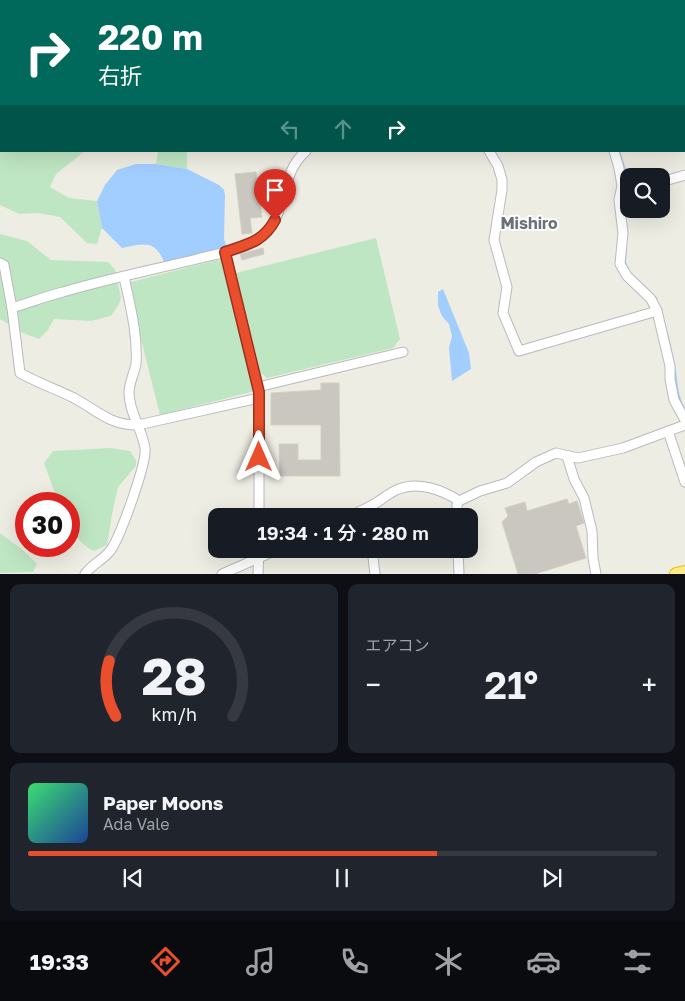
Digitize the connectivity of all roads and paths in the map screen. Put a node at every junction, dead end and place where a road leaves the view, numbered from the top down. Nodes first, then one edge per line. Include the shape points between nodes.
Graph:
1 (305, 152) edge
2 (489, 152) edge
3 (614, 152) edge
4 (620, 171) edge
5 (685, 175) edge
6 (670, 179) edge
7 (621, 218) edge
8 (225, 252) junction
9 (0, 263) edge
10 (124, 277) junction
11 (12, 308) junction
12 (657, 311) junction
13 (403, 352) dead end
14 (258, 387) junction
15 (259, 398) junction
16 (685, 420) edge
17 (138, 425) junction
18 (685, 425) edge
19 (668, 432) junction
20 (567, 456) junction
21 (685, 482) edge
22 (459, 501) junction
23 (259, 508) edge
24 (373, 508) edge
25 (457, 508) edge
26 (373, 558) edge
27 (458, 558) edge
28 (258, 559) joint
29 (685, 572) edge
30 (85, 574) edge
31 (222, 574) edge
32 (258, 574) edge
33 (375, 574) edge
34 (459, 574) edge
35 (596, 574) edge
36 (676, 574) edge

1 - 8 street via 289,175 270,229 253,242
2 - 12 street via 502,180 494,240 507,288 503,314 519,351
3 - 4 street
5 - 6 street
7 - 12 street via 620,264 627,276 651,299
8 - 10 street
8 - 14 street
9 - 11 street via 4,266
10 - 11 street via 64,291
10 - 17 street via 136,349 136,365 128,392
11 - 17 street via 20,374 121,424
12 - 16 street via 674,400
13 - 14 street
14 - 15 street
15 - 17 street
15 - 23 street
17 - 30 street via 145,448 138,482 114,546
18 - 19 street
19 - 20 street via 623,448 578,458
19 - 21 street
20 - 22 street via 556,453 507,482
20 - 35 street via 574,480 584,498 592,531
22 - 24 street via 433,489 408,486 397,489
22 - 25 street
26 - 33 street
27 - 34 street
28 - 31 street
28 - 32 street
29 - 36 highway

